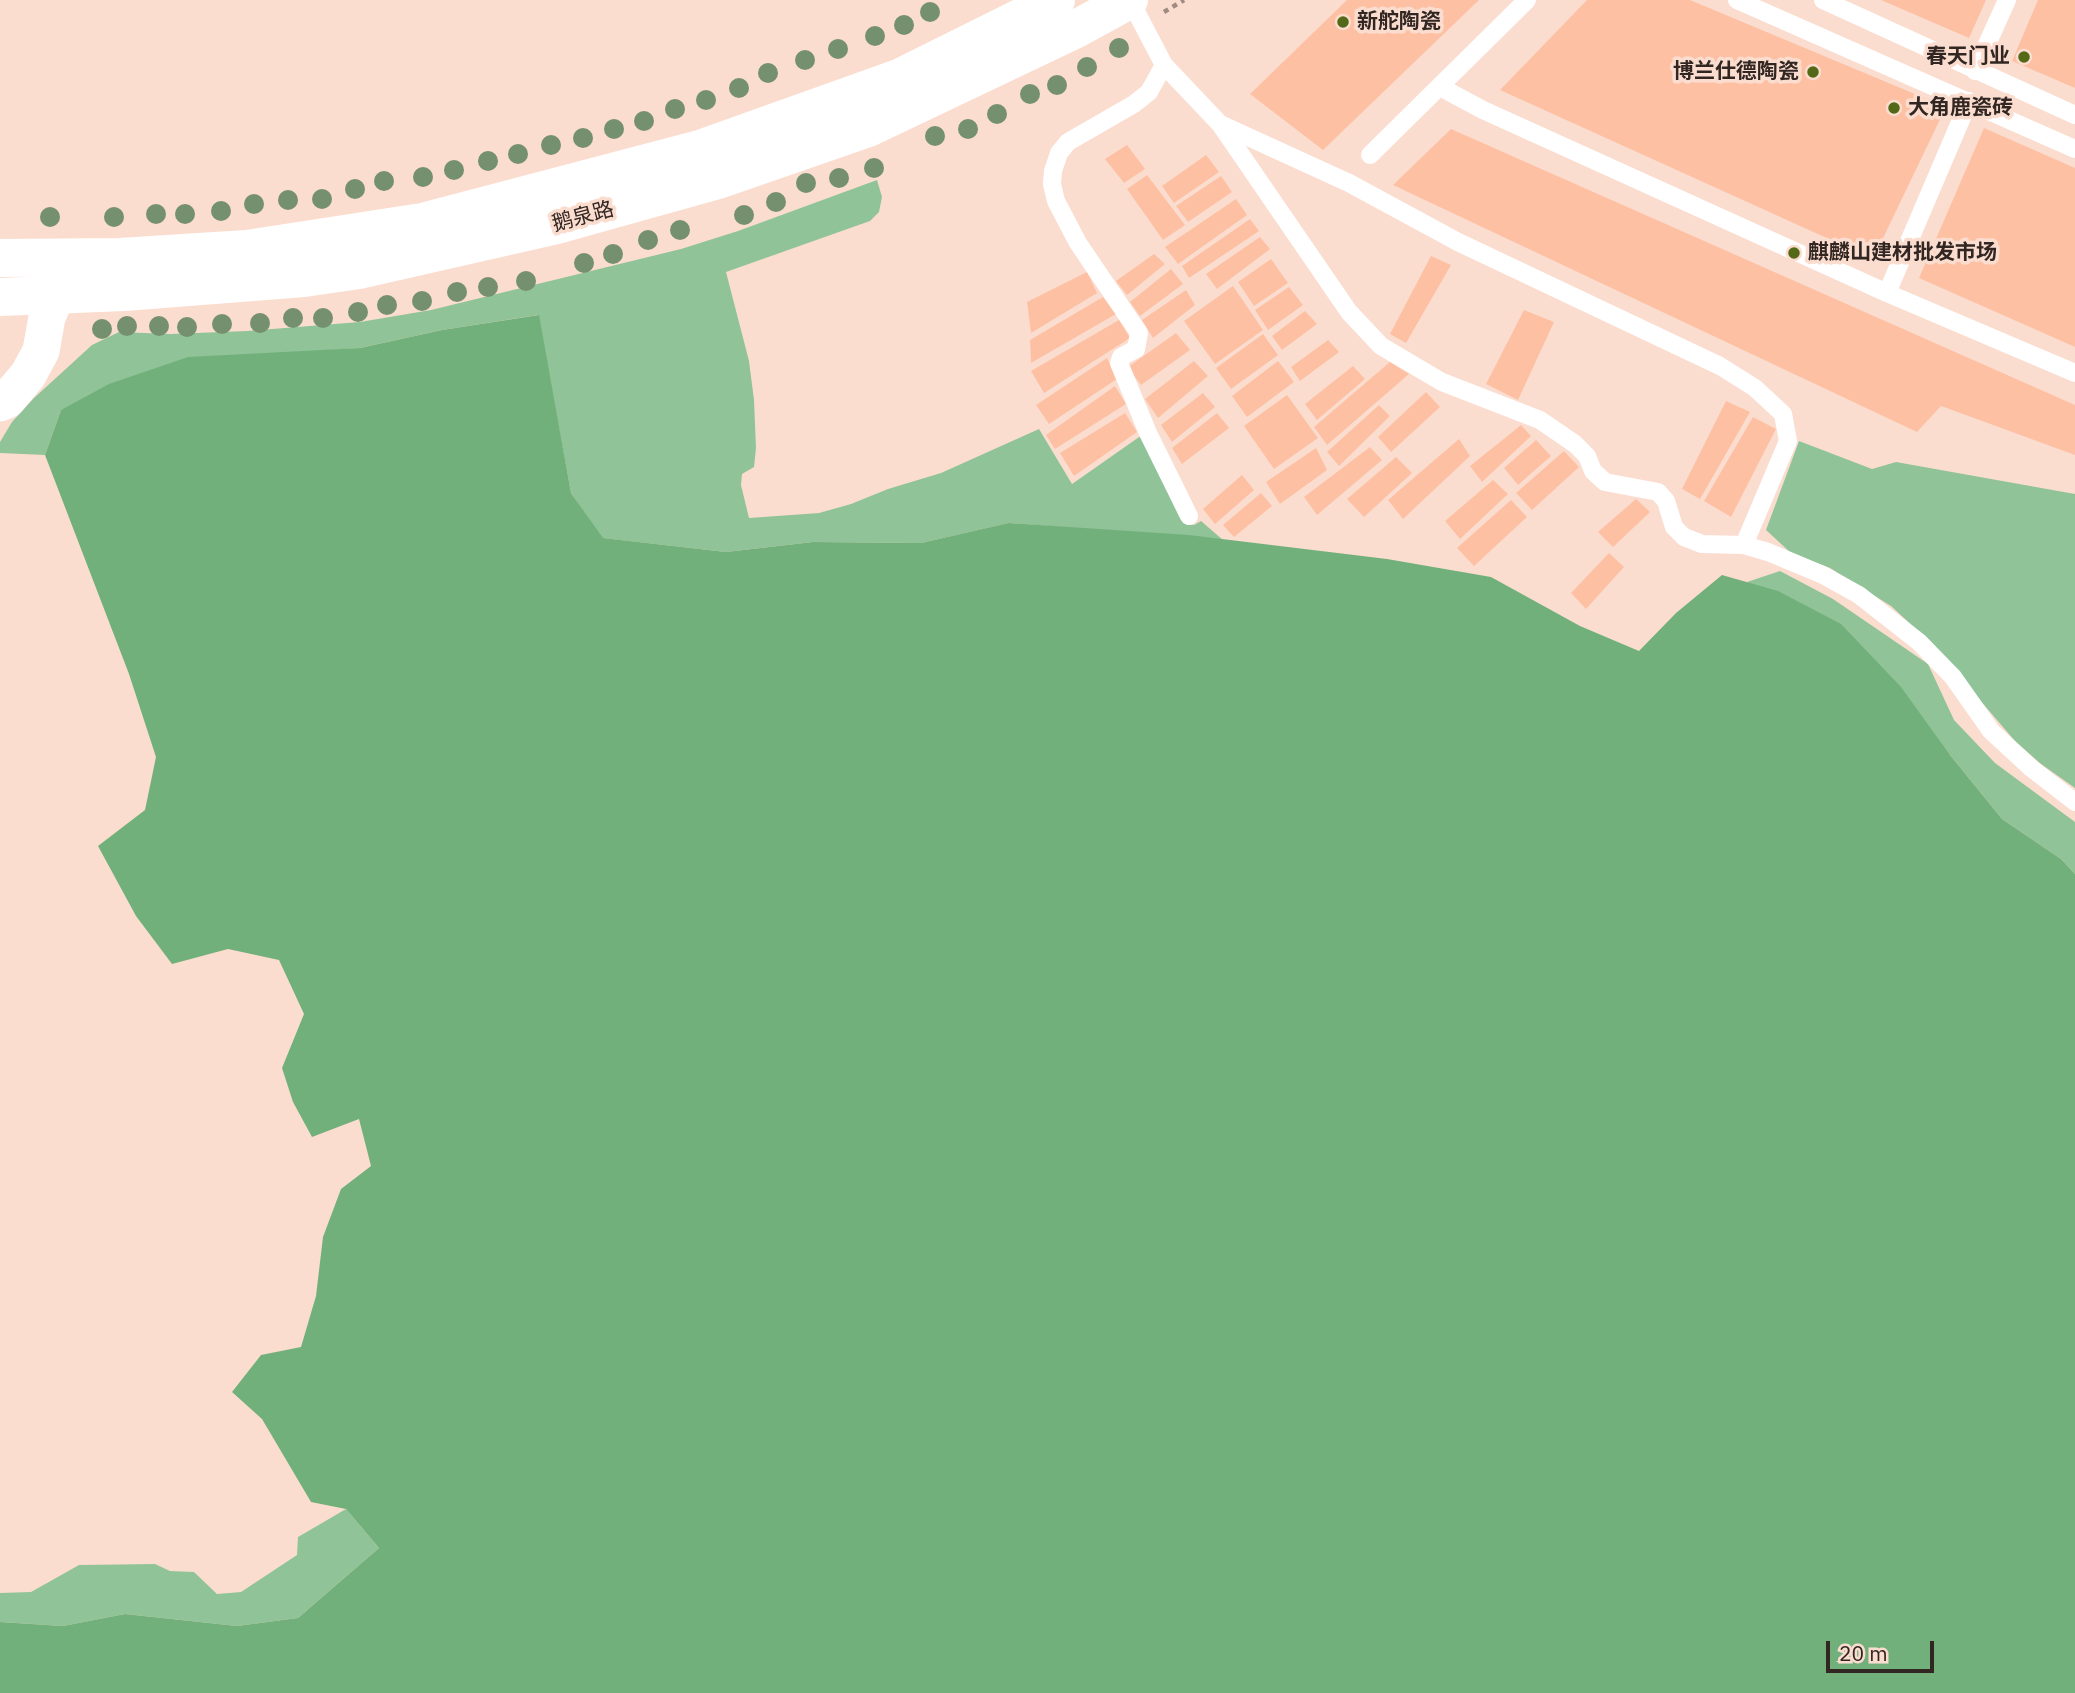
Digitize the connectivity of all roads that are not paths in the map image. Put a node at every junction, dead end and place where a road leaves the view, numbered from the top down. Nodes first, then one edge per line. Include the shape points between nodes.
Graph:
1 (1056, 0) edge
2 (1130, 0) edge
3 (1527, 0) edge
4 (1737, 0) edge
5 (1823, 0) edge
6 (2007, 0) edge
7 (1164, 65) junction
8 (1975, 71) junction
9 (1440, 87) junction
10 (1969, 101) junction
11 (2075, 115) edge
12 (1220, 124) junction
13 (2075, 149) edge
14 (1370, 155) dead end
15 (0, 258) edge
16 (1887, 293) junction
17 (57, 294) junction
18 (0, 297) edge
19 (2075, 373) edge
20 (2, 405) edge
21 (1189, 516) dead end
22 (1744, 545) junction
23 (2075, 802) edge

1 - 15 main road, 鹅泉路 via 899,78 714,145 422,222 247,249
2 - 7 lane
2 - 17 main road, 鹅泉路 via 868,128 666,195 557,225 359,270 182,289
3 - 9 lane
4 - 10 lane
5 - 8 lane
6 - 8 lane
7 - 12 lane
7 - 21 lane via 1149,92 1068,142 1053,171 1052,184 1078,243 1139,333 1136,349 1119,363
8 - 11 lane
9 - 14 lane
9 - 16 lane
10 - 13 lane
10 - 16 lane
12 - 22 lane via 1349,312 1381,346 1442,383 1540,420 1576,443 1605,482 1658,492 1666,501 1674,527 1684,537 1721,546
12 - 22 lane via 1720,366 1755,388 1783,414 1788,441
16 - 19 lane
17 - 18 main road, 鹅泉路
17 - 20 street via 41,351 28,375
22 - 23 lane via 1823,575 1890,618 1938,660 1991,731

